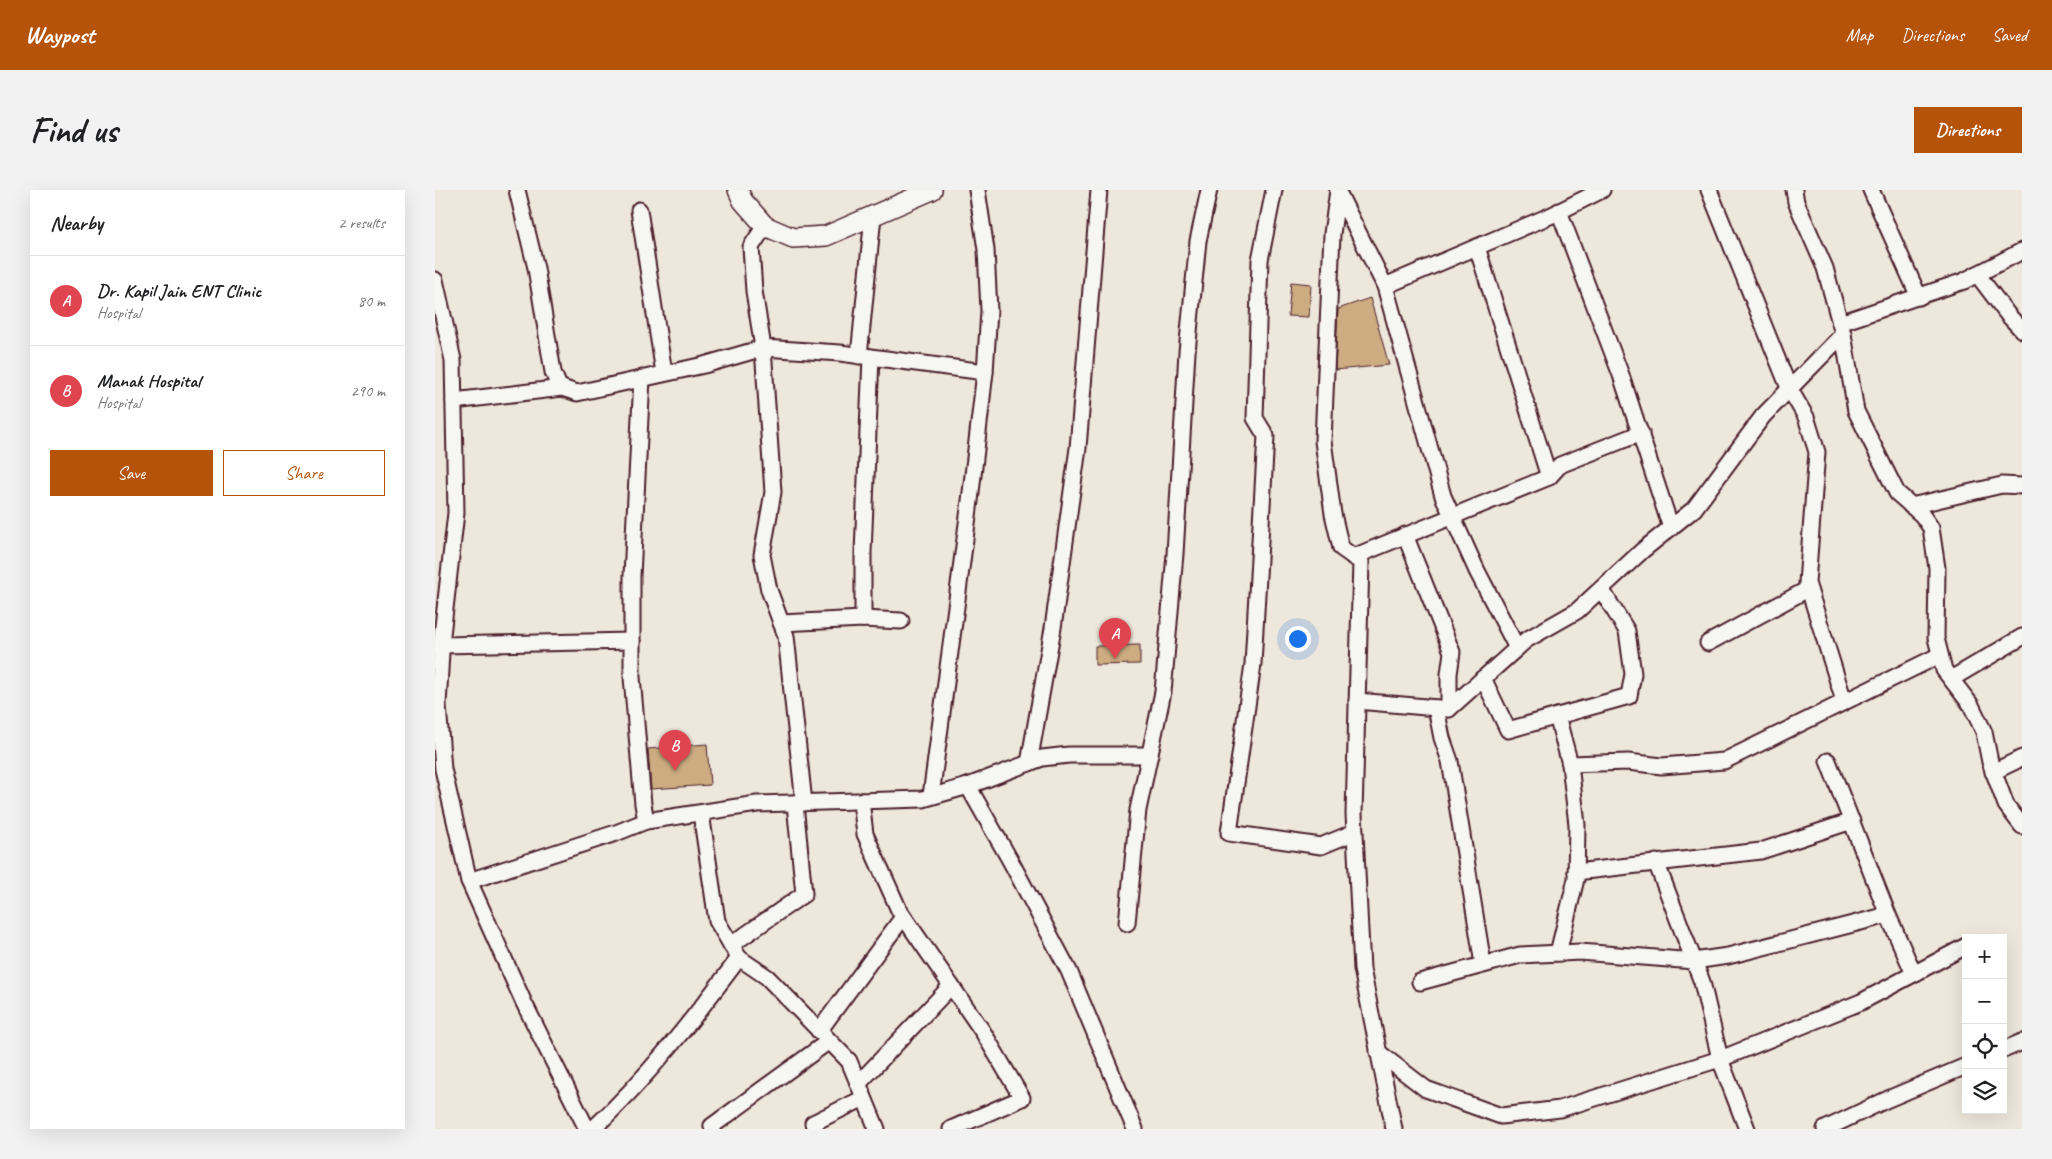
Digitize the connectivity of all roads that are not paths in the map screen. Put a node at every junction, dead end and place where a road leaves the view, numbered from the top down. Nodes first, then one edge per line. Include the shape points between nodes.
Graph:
1 (517, 190) edge
2 (738, 190) edge
3 (977, 190) edge
4 (1099, 190) edge
5 (1209, 190) edge
6 (1274, 190) edge
7 (1602, 190) edge
8 (1709, 190) edge
9 (1794, 190) edge
10 (1871, 190) edge
11 (927, 191) edge
12 (1338, 191) edge
13 (1583, 194) edge
14 (639, 210) dead end
15 (1559, 211) junction
16 (873, 216) junction
17 (765, 226) junction
18 (1477, 247) junction
19 (2022, 251) edge
20 (1977, 274) junction
21 (435, 280) edge
22 (1385, 286) junction
23 (1919, 296) junction
24 (1842, 328) junction
25 (2022, 330) edge
26 (763, 348) junction
27 (865, 356) junction
28 (985, 372) junction
29 (664, 373) junction
30 (642, 378) junction
31 (562, 388) junction
32 (1789, 388) junction
33 (454, 401) junction
34 (1641, 433) junction
35 (1549, 477) junction
36 (2022, 486) edge
37 (1911, 506) junction
38 (1452, 516) junction
39 (1671, 528) junction
40 (1405, 535) junction
41 (1353, 556) junction
42 (1601, 589) junction
43 (1809, 590) junction
44 (863, 620) junction
45 (901, 621) dead end
46 (781, 623) junction
47 (2022, 637) edge
48 (632, 641) junction
49 (1708, 643) dead end
50 (442, 645) junction
51 (1517, 648) junction
52 (1940, 655) junction
53 (1483, 678) junction
54 (1951, 679) junction
55 (1357, 701) junction
56 (1844, 701) junction
57 (1442, 708) junction
58 (1557, 716) junction
59 (435, 726) edge
60 (441, 745) junction
61 (1150, 755) junction
62 (2022, 758) edge
63 (1828, 761) dead end
64 (1029, 764) junction
65 (1570, 764) junction
66 (1993, 772) junction
67 (968, 786) junction
68 (931, 796) junction
69 (861, 801) junction
70 (800, 803) junction
71 (701, 813) junction
72 (646, 821) junction
73 (1851, 821) junction
74 (2022, 826) edge
75 (1355, 832) junction
76 (1656, 862) junction
77 (1576, 872) junction
78 (469, 881) junction
79 (1888, 915) junction
80 (903, 917) junction
81 (1127, 923) dead end
82 (1962, 948) edge
83 (735, 951) junction
84 (1558, 953) junction
85 (1694, 961) junction
86 (1483, 964) junction
87 (1914, 974) junction
88 (1420, 982) dead end
89 (951, 986) junction
90 (824, 1036) junction
91 (2022, 1042) edge
92 (2007, 1048) edge
93 (1378, 1052) junction
94 (1720, 1059) junction
95 (1962, 1068) edge
96 (858, 1084) junction
97 (864, 1098) junction
98 (587, 1129) edge
99 (593, 1129) edge
100 (713, 1129) edge
101 (815, 1129) edge
102 (877, 1129) edge
103 (951, 1129) edge
104 (1135, 1129) edge
105 (1394, 1129) edge
106 (1747, 1129) edge
107 (1825, 1129) edge

1 - 31 street via 536,268 553,372
2 - 17 main road
3 - 28 street via 986,250 989,311
4 - 64 street via 1078,448 1053,628
5 - 61 street via 1198,241 1187,352 1163,692
6 - 75 street via 1260,260 1255,418 1266,436 1253,664 1229,833 1321,846
7 - 13 street
8 - 32 street
9 - 24 street via 1796,202 1825,268
10 - 23 street
11 - 16 main road
12 - 22 street
12 - 41 street via 1332,234 1323,441 1341,548
13 - 15 street
14 - 29 street
15 - 18 street
15 - 34 street
16 - 17 main road via 827,236 793,238
16 - 27 street
17 - 26 street via 751,247
18 - 22 street
18 - 35 street
19 - 20 street
20 - 23 street
20 - 25 street
21 - 33 street via 453,360
22 - 38 street via 1443,496
23 - 24 street
24 - 32 street
24 - 37 street via 1856,411 1897,494
26 - 27 street
26 - 29 street
26 - 46 street via 773,492 762,555 769,590
27 - 28 street
27 - 44 street
28 - 68 street
29 - 30 street
30 - 31 street via 577,393
30 - 48 street
31 - 33 street
32 - 39 street via 1763,416 1695,509
32 - 43 street via 1806,417 1817,452
33 - 50 street via 456,513
34 - 35 street via 1560,465
34 - 39 street
35 - 38 street
36 - 37 street via 2002,484
37 - 52 street via 1931,528 1937,568 1936,638
38 - 40 street
38 - 51 street
39 - 42 street
40 - 41 street
40 - 57 street via 1452,652
41 - 55 street via 1361,562
42 - 51 street via 1577,611
42 - 58 street via 1627,631 1633,674 1629,696
43 - 49 street
43 - 56 street
44 - 45 street
44 - 46 street
46 - 70 street via 787,636
47 - 54 street
48 - 50 street
48 - 72 street via 633,687
50 - 60 street via 438,705
51 - 53 street
52 - 54 street via 1944,670
52 - 56 street
53 - 57 street
53 - 58 street via 1508,730
54 - 66 street via 1971,705 1984,732
55 - 57 street
55 - 75 street
56 - 65 street via 1724,761 1662,766 1628,762
57 - 86 street via 1442,738 1450,761
58 - 65 street
59 - 60 street
60 - 78 street via 443,769
61 - 64 street via 1069,755 1042,758
61 - 81 street via 1138,810
62 - 66 street
63 - 73 street
64 - 67 street
65 - 77 street via 1577,825
66 - 74 street via 2006,805
67 - 68 street
67 - 104 street via 1069,971
68 - 69 street
69 - 70 street
69 - 80 street via 865,834
70 - 71 street via 757,804
70 - 83 street via 804,894
71 - 72 street
71 - 83 street via 717,921
72 - 78 street
73 - 76 street via 1761,851
73 - 79 street
75 - 93 street via 1362,969
76 - 77 street
76 - 85 street
77 - 84 street
78 - 98 street via 524,1003
79 - 85 street via 1728,956
79 - 87 street
80 - 89 street
80 - 90 street
82 - 87 street
83 - 90 street via 767,977
83 - 99 street via 697,1015 627,1097
84 - 85 street
84 - 86 street via 1520,955
85 - 94 street
86 - 88 street
87 - 94 street via 1861,1002
89 - 96 street
89 - 103 street via 1022,1098
90 - 96 street via 849,1061
90 - 100 street via 712,1126
91 - 92 street
93 - 94 street via 1426,1088 1501,1116 1560,1110
93 - 105 street
94 - 106 street
95 - 107 street
96 - 97 street
97 - 101 street via 813,1123
97 - 102 street

